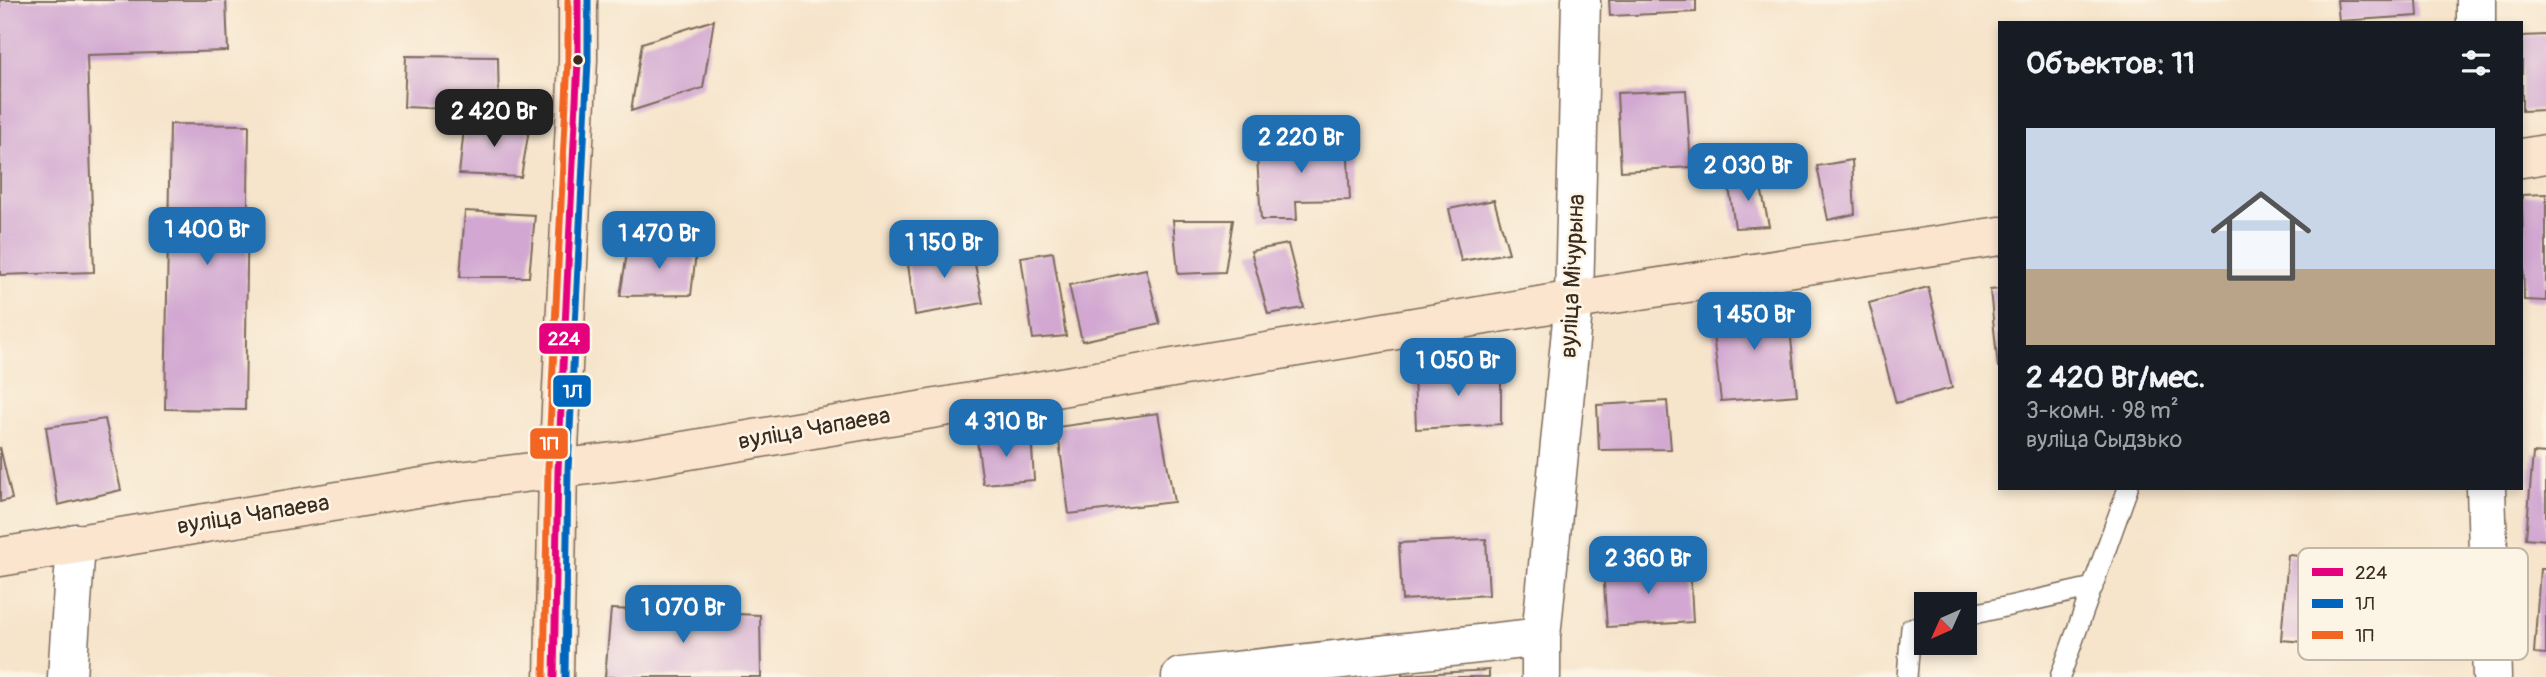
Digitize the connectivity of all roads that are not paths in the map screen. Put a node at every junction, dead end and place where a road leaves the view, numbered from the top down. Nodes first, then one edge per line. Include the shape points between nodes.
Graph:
1 (578, 0) edge
2 (1581, 0) edge
3 (2476, 0) edge
4 (2476, 21) edge
5 (2546, 154) edge
6 (2523, 158) edge
7 (1998, 236) edge
8 (1574, 300) junction
9 (558, 470) junction
10 (2129, 490) edge
11 (2486, 490) edge
12 (76, 543) junction
13 (2488, 548) edge
14 (0, 557) edge
15 (2093, 587) junction
16 (1978, 613) edge
17 (1914, 627) edge
18 (1541, 637) junction
19 (67, 677) edge
20 (554, 677) edge
21 (1181, 677) edge
22 (1541, 677) edge
23 (1907, 677) edge
24 (2060, 677) edge

1 - 9 street
2 - 8 street, вуліца Мічурына
3 - 4 street
5 - 6 street
7 - 8 street, вуліца Чапаева
8 - 9 street, вуліца Чапаева
8 - 18 street, вуліца Мічурына
9 - 12 street, вуліца Чапаева via 460,481
9 - 20 street
10 - 15 lane
11 - 13 street
12 - 14 street, вуліца Чапаева
12 - 19 street
15 - 16 lane
15 - 24 lane
17 - 23 lane
18 - 21 street
18 - 22 street, вуліца Мічурына

